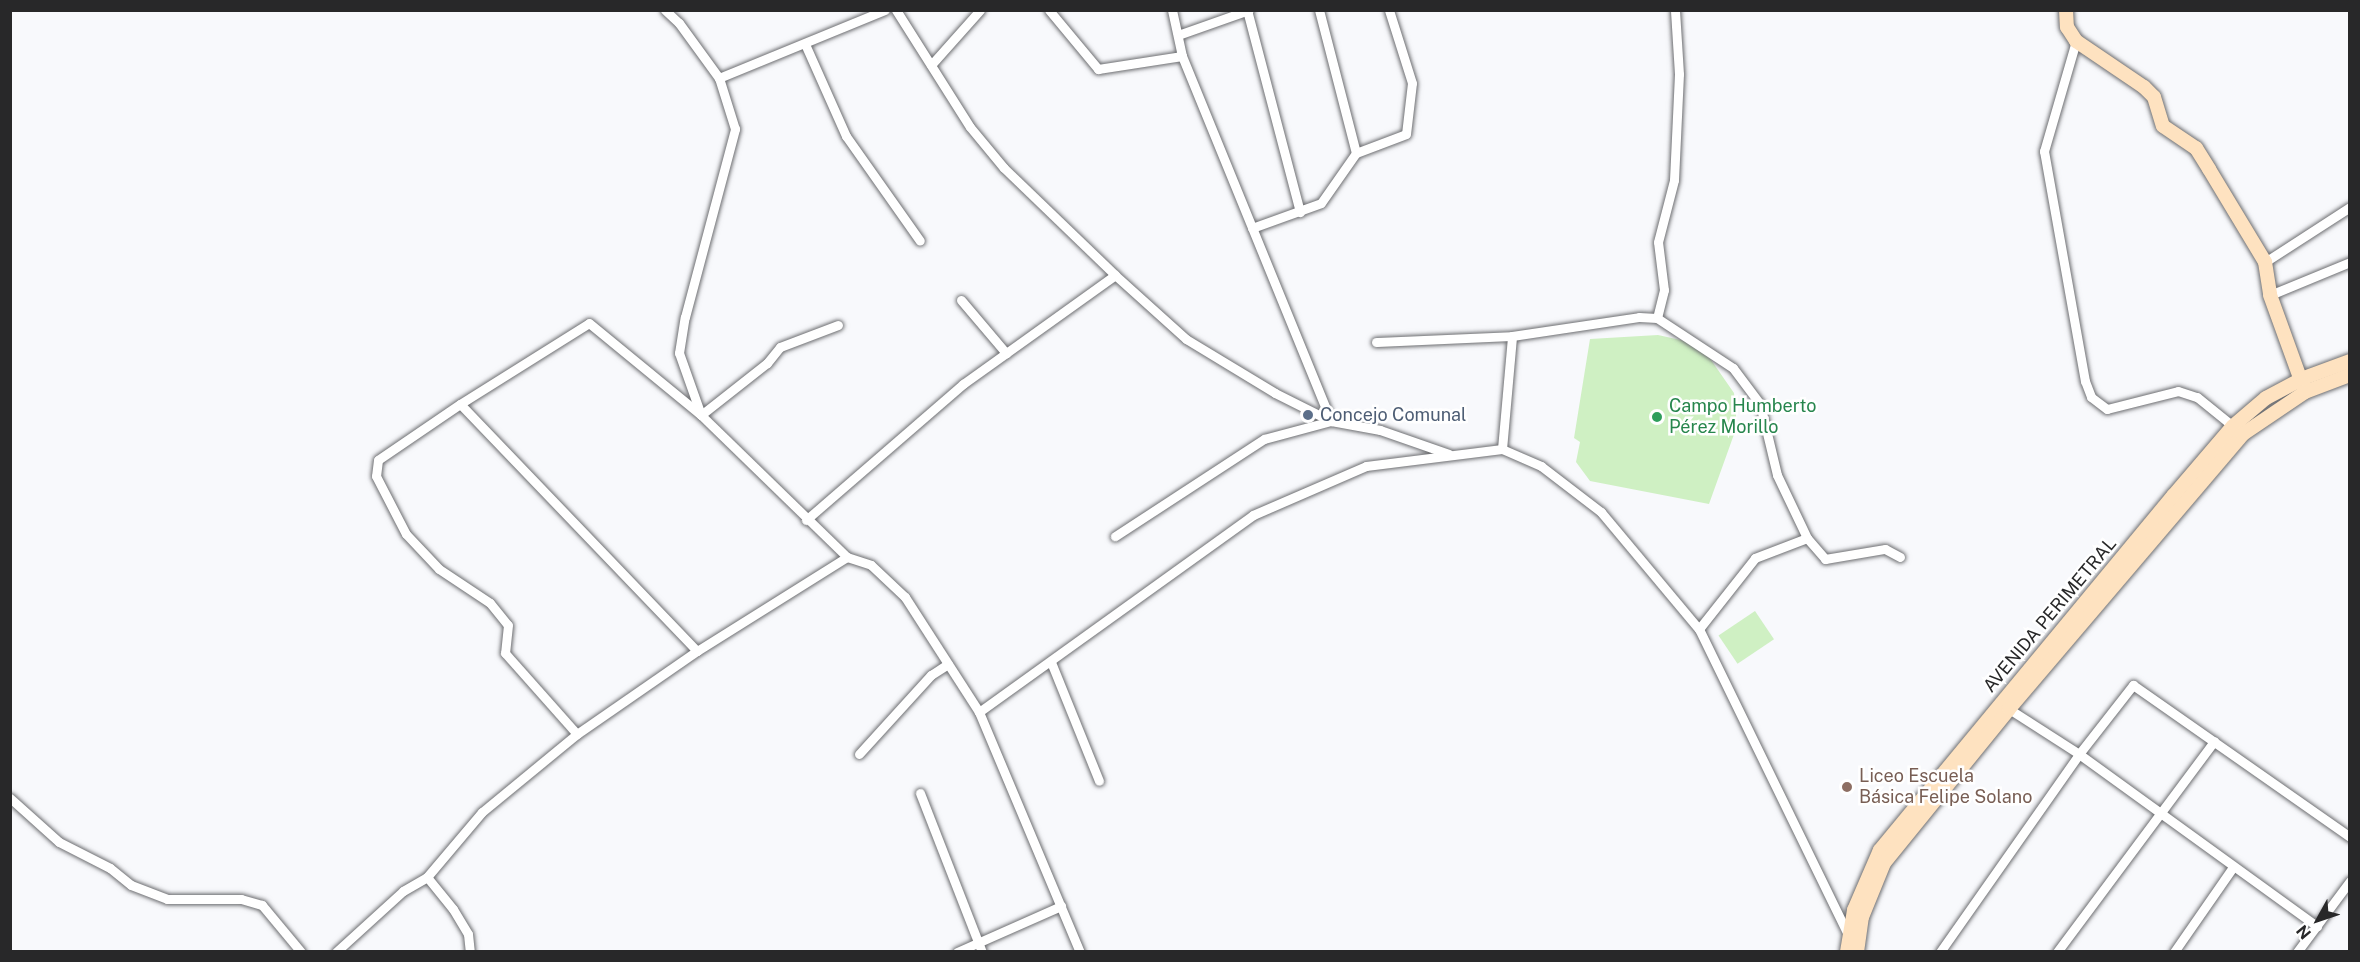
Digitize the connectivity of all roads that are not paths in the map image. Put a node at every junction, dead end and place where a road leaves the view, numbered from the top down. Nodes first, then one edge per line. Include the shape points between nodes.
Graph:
1 (664, 10) edge
2 (885, 10) edge
3 (896, 10) edge
4 (980, 10) edge
5 (1049, 10) edge
6 (1172, 10) edge
7 (1319, 10) edge
8 (1389, 10) edge
9 (1675, 10) edge
10 (2066, 10) edge
11 (1248, 11) edge
12 (1178, 35) junction
13 (2076, 41) junction
14 (805, 44) junction
15 (1182, 56) junction
16 (931, 65) junction
17 (719, 78) junction
18 (1356, 153) junction
19 (2349, 207) edge
20 (1300, 212) junction
21 (1252, 228) junction
22 (920, 241) dead end
23 (2265, 262) junction
24 (2349, 262) edge
25 (1115, 275) junction
26 (2270, 295) junction
27 (961, 300) dead end
28 (1658, 318) junction
29 (838, 325) dead end
30 (1512, 336) junction
31 (1376, 342) dead end
32 (1006, 353) junction
33 (2349, 362) edge
34 (2349, 375) edge
35 (2303, 385) junction
36 (460, 404) junction
37 (701, 415) junction
38 (1331, 422) junction
39 (2233, 426) junction
40 (1502, 449) junction
41 (1452, 454) junction
42 (806, 520) junction
43 (1116, 536) dead end
44 (1807, 538) junction
45 (847, 557) junction
46 (1900, 557) dead end
47 (1699, 629) junction
48 (697, 651) junction
49 (1051, 662) junction
50 (948, 664) junction
51 (2009, 709) junction
52 (979, 712) junction
53 (577, 734) junction
54 (2214, 741) junction
55 (859, 754) dead end
56 (2079, 754) junction
57 (1099, 781) dead end
58 (920, 793) dead end
59 (10, 798) edge
60 (2158, 813) junction
61 (2349, 837) edge
62 (2233, 867) junction
63 (427, 877) junction
64 (2349, 881) edge
65 (1061, 906) junction
66 (2317, 926) junction
67 (1848, 934) junction
68 (978, 942) junction
69 (301, 951) edge
70 (336, 951) edge
71 (470, 951) edge
72 (957, 951) edge
73 (982, 951) edge
74 (1080, 951) edge
75 (1847, 951) edge
76 (1857, 951) edge
77 (1940, 951) edge
78 (2057, 951) edge
79 (2174, 951) edge
80 (2297, 951) edge

1 - 17 street via 680,23
2 - 14 street
3 - 16 street
4 - 16 street
5 - 15 street via 1098,69
6 - 12 street
7 - 18 street
8 - 18 street via 1412,83 1406,134
9 - 28 street via 1679,74 1674,180 1658,242 1664,290
10 - 13 main road via 2067,27
11 - 12 street
11 - 20 street
12 - 15 street
13 - 23 main road via 2154,97 2163,126 2196,148
13 - 39 street via 2044,151 2091,398 2107,410 2178,391 2197,397
14 - 17 street
14 - 22 street via 846,136
15 - 21 street
16 - 25 street via 970,127 1004,168
17 - 37 street via 735,129 679,353
18 - 20 street via 1320,203
19 - 23 street
20 - 21 street
21 - 38 street
23 - 26 main road
24 - 26 street
25 - 32 street
25 - 38 street via 1186,339
26 - 35 main road
27 - 32 street
28 - 30 street via 1639,317
28 - 44 street via 1733,368 1760,404 1777,475
29 - 37 street via 780,347 767,363
30 - 31 street
30 - 40 street
32 - 42 street via 963,384
33 - 35 main road, AVENIDA PERIMETRAL
34 - 35 main road, AVENIDA PERIMETRAL
35 - 39 main road, AVENIDA PERIMETRAL via 2266,398
35 - 51 main road, AVENIDA PERIMETRAL via 2243,434
36 - 37 street via 589,323
36 - 48 street
36 - 53 street via 378,460 376,476 406,534 439,569 490,603 508,625 505,653
37 - 42 street
38 - 41 street via 1380,430
38 - 43 street via 1263,439
39 - 67 main road, AVENIDA PERIMETRAL via 1880,850 1862,884
40 - 41 street
40 - 47 street via 1541,466 1601,512
41 - 49 street via 1366,466 1253,515
42 - 45 street
44 - 46 street via 1825,559 1885,549
44 - 47 street via 1755,558
45 - 48 street
45 - 50 street via 871,565 905,597
47 - 67 street
48 - 53 street
49 - 52 street
49 - 57 street
50 - 52 street
50 - 55 street via 931,675
51 - 56 street
51 - 76 main road, AVENIDA PERIMETRAL via 1884,862 1871,889
52 - 65 street
53 - 63 street via 482,812
54 - 56 street via 2133,685
54 - 60 street
54 - 61 street
56 - 60 street
56 - 77 street
58 - 68 street
59 - 69 street via 59,842 110,868 130,885 167,899 241,899 262,905
60 - 62 street
60 - 78 street
62 - 66 street
62 - 79 street
63 - 70 street via 403,891
63 - 71 street via 468,934
64 - 66 street
65 - 68 street
65 - 74 street
66 - 80 street
67 - 75 main road, AVENIDA PERIMETRAL
68 - 72 street
68 - 73 street

